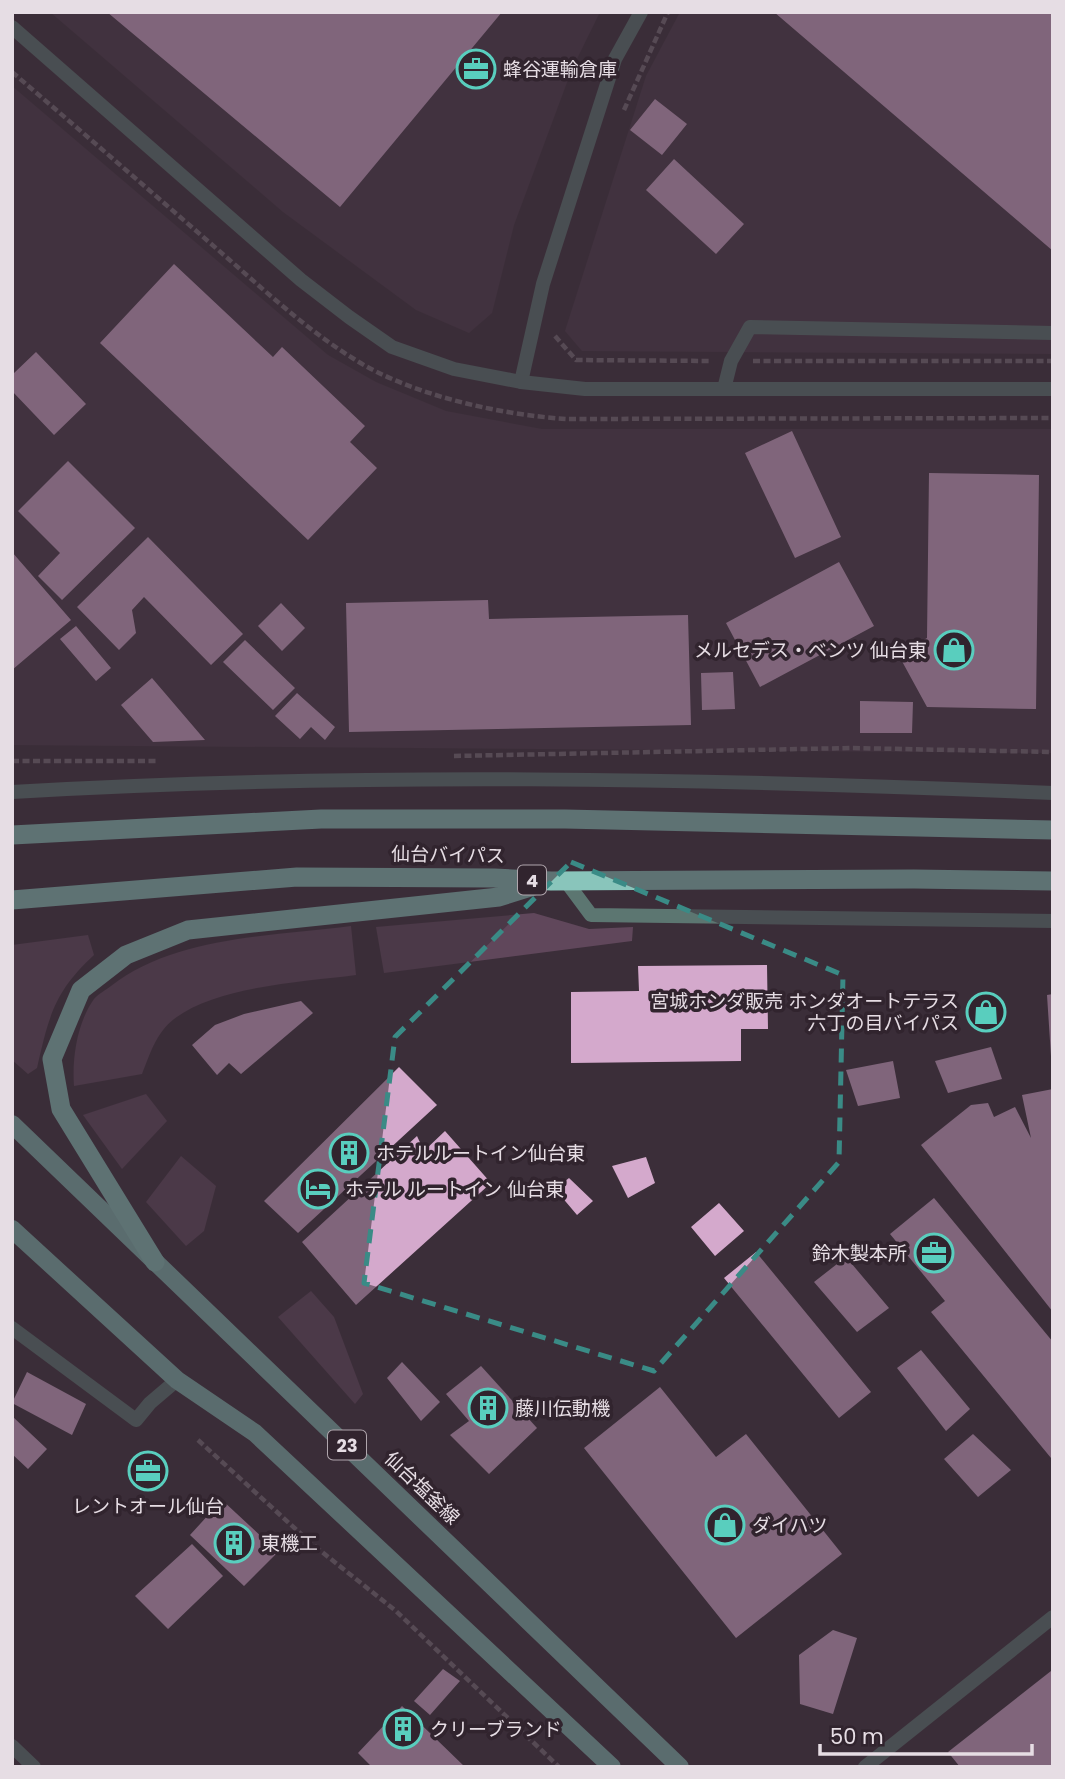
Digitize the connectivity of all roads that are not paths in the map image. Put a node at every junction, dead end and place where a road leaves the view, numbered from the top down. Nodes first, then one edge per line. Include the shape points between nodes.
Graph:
1 (641, 12) edge
2 (12, 27) edge
3 (1053, 333) edge
4 (521, 382) junction
5 (1053, 389) edge
6 (724, 390) junction
7 (12, 792) edge
8 (1053, 793) edge
9 (1053, 830) edge
10 (12, 835) edge
11 (558, 881) junction
12 (1053, 881) edge
13 (12, 900) edge
14 (1053, 921) edge
15 (12, 1124) edge
16 (12, 1229) edge
17 (155, 1262) junction
18 (12, 1328) edge
19 (177, 1380) junction
20 (1053, 1617) edge
21 (12, 1746) edge
22 (34, 1767) edge
23 (612, 1767) edge
24 (680, 1767) edge
25 (865, 1767) edge

1 - 4 street via 615,59 544,284
2 - 4 street via 300,280 392,347 454,369
3 - 6 street via 750,327 730,361
4 - 6 street
5 - 6 street
7 - 8 street via 162,783 411,778
9 - 10 highway, 仙台バイパス via 565,819 321,819
11 - 12 highway, 仙台バイパス / 4
11 - 13 highway, 仙台バイパス / 4 via 297,877
11 - 14 street via 591,915
11 - 17 highway via 499,897 188,930 126,955 81,989 52,1059 61,1109
15 - 17 main road, 仙台塩釜線 / 23
16 - 19 main road
17 - 24 main road, 仙台塩釜線 / 23
18 - 19 street via 136,1420
19 - 23 main road via 255,1433
20 - 25 street
21 - 22 street

